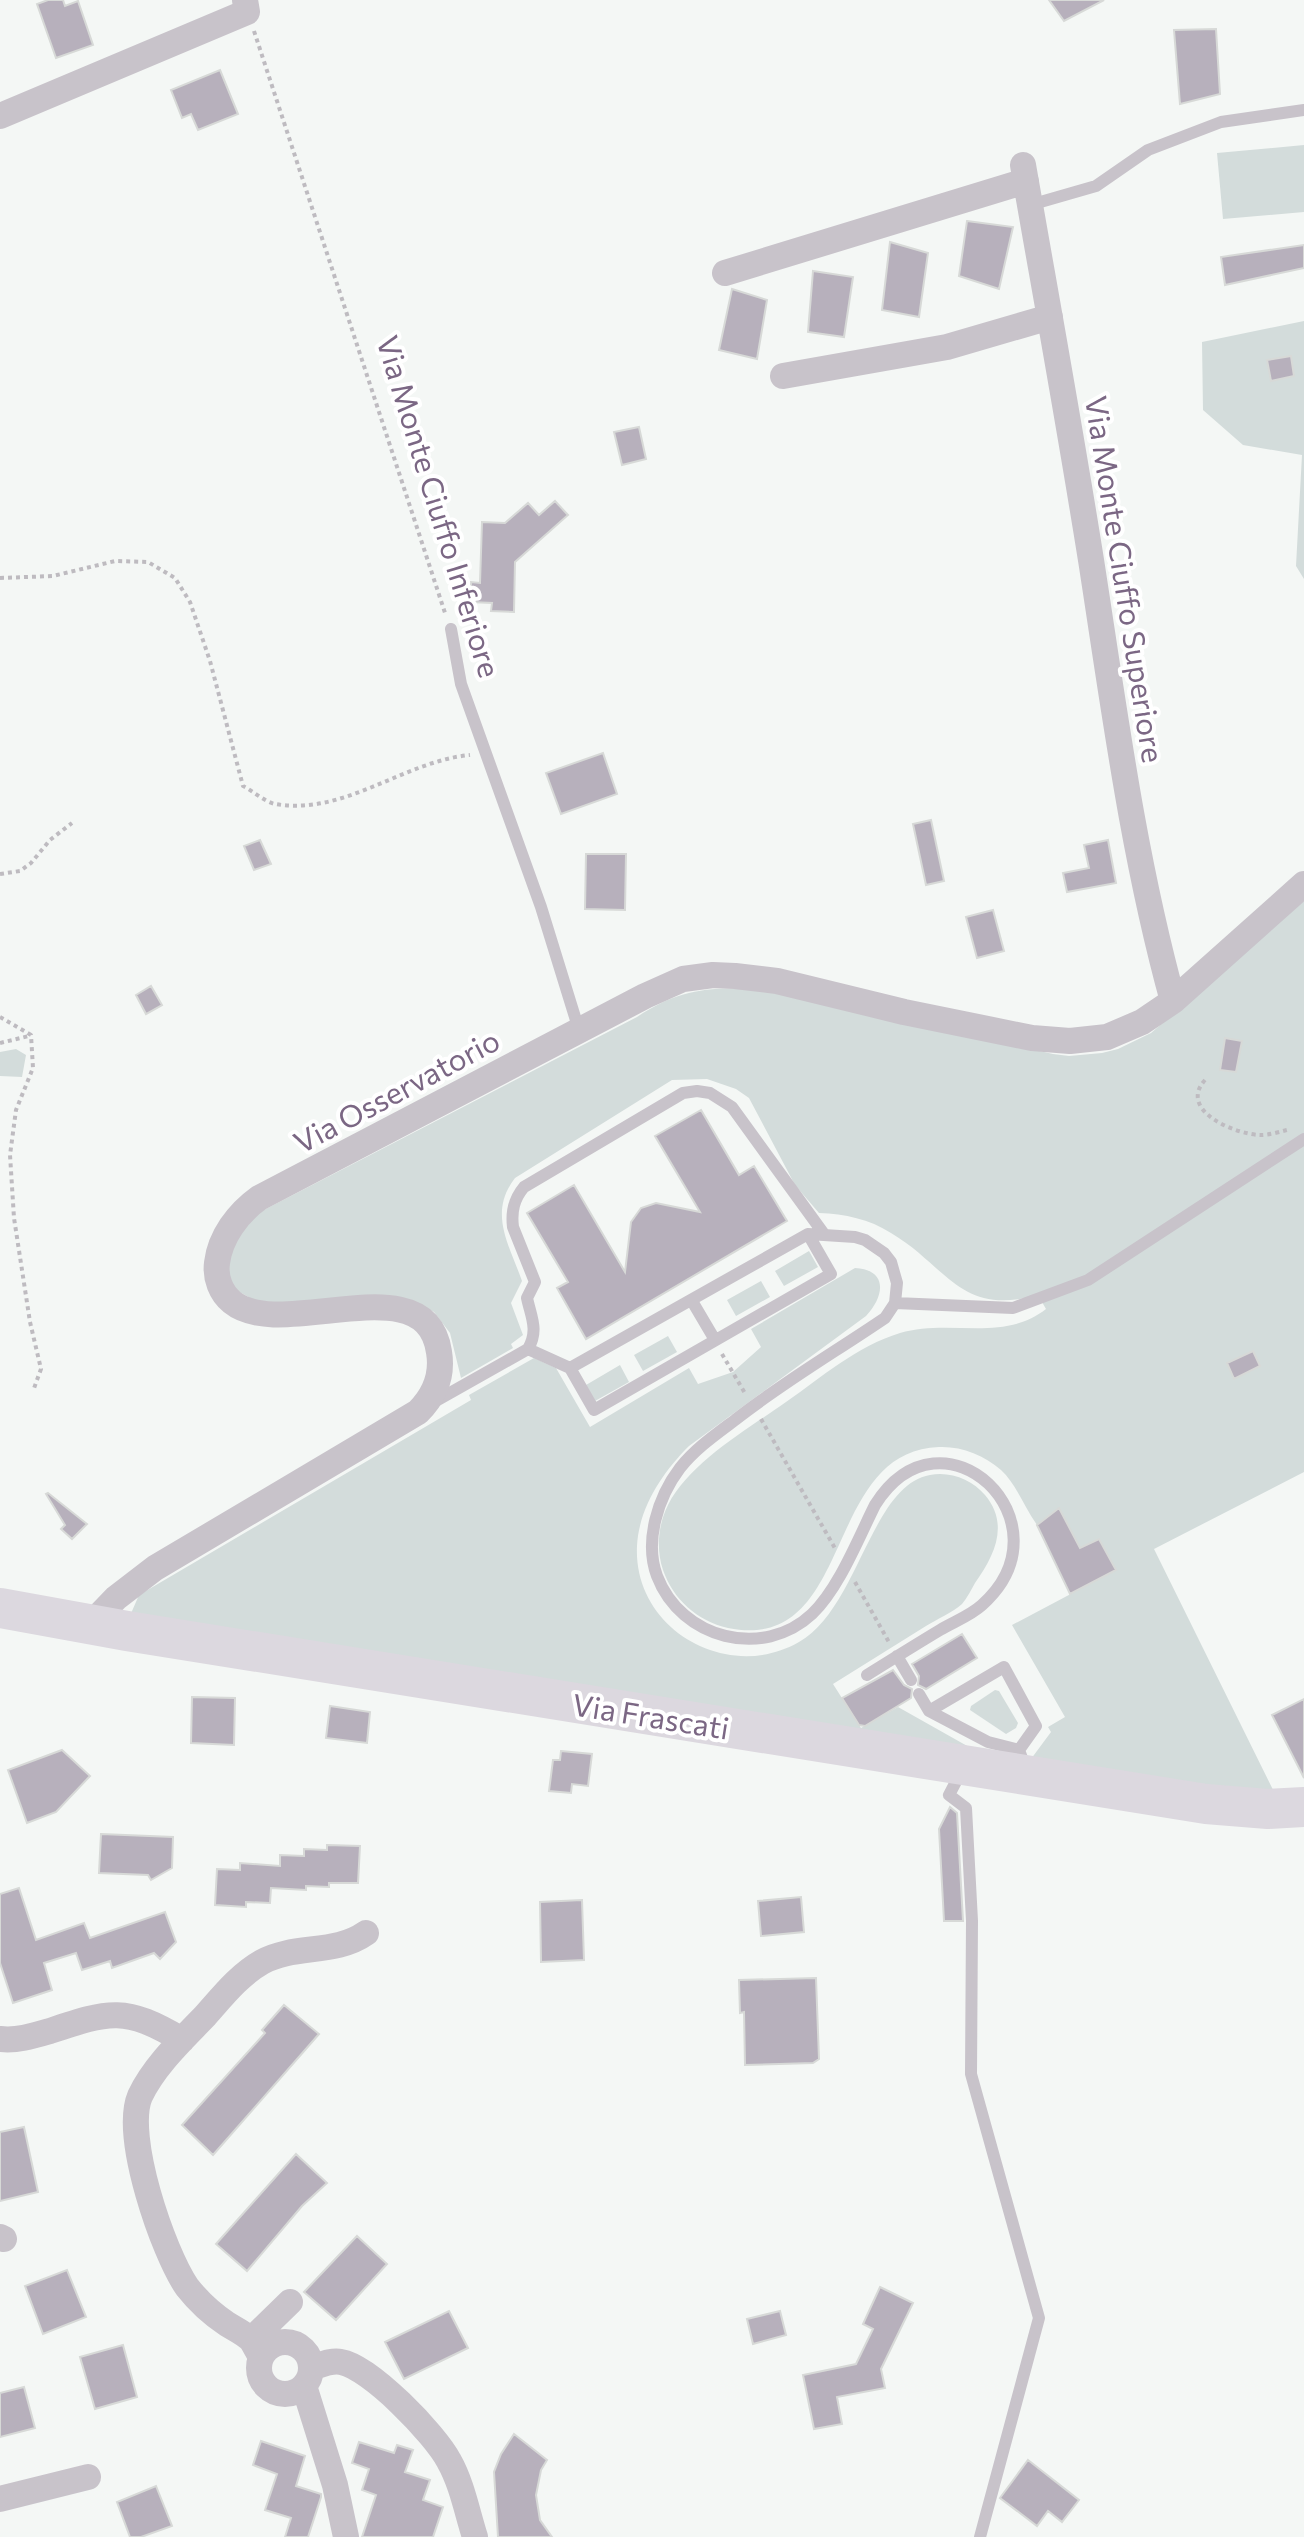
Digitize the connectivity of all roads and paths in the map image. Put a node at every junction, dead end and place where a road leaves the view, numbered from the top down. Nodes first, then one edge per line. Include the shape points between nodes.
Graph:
1 (246, 6) edge
2 (1304, 110) edge
3 (0, 116) edge
4 (1026, 184) junction
5 (725, 273) dead end
6 (1050, 317) junction
7 (783, 376) dead end
8 (0, 578) edge
9 (451, 629) joint
10 (486, 754) junction
11 (72, 823) dead end
12 (0, 874) edge
13 (1304, 884) edge
14 (1173, 1001) junction
15 (0, 1017) edge
16 (579, 1030) junction
17 (31, 1035) junction
18 (0, 1043) edge
19 (1205, 1080) dead end
20 (1295, 1126) dead end
21 (1304, 1139) edge
22 (808, 1234) junction
23 (824, 1234) junction
24 (692, 1301) junction
25 (895, 1303) junction
26 (715, 1340) junction
27 (528, 1349) junction
28 (570, 1368) junction
29 (33, 1391) dead end
30 (753, 1406) junction
31 (418, 1412) junction
32 (844, 1565) junction
33 (0, 1608) edge
34 (90, 1625) junction
35 (897, 1656) junction
36 (867, 1675) dead end
37 (911, 1680) dead end
38 (919, 1694) dead end
39 (929, 1711) junction
40 (1024, 1763) junction
41 (964, 1766) junction
42 (1304, 1807) edge
43 (366, 1933) dead end
44 (0, 2039) edge
45 (182, 2040) junction
46 (290, 2302) dead end
47 (256, 2349) junction
48 (308, 2377) junction
49 (88, 2477) dead end
50 (0, 2499) edge
51 (346, 2537) edge
52 (475, 2537) edge
53 (980, 2537) edge

1 - 3 street
1 - 9 path, Via Monte Ciuffo Inferiore
2 - 4 lane via 1221,122 1148,150 1096,186
4 - 5 street
4 - 6 street, Via Monte Ciuffo Superiore
6 - 7 street via 947,347
6 - 14 street, Via Monte Ciuffo Superiore via 1133,833
8 - 10 path via 53,576 115,561 148,562 175,578 190,602 210,661 243,786 273,803 314,806 448,757
9 - 10 lane, Via Monte Ciuffo Inferiore via 461,684
10 - 16 lane, Via Monte Ciuffo Inferiore
11 - 12 path via 20,871
13 - 14 street, Via Osservatorio
14 - 16 street, Via Osservatorio via 1125,1031 1051,1040 777,981 713,975 664,986
15 - 17 path
16 - 31 street, Via Osservatorio via 259,1198 226,1237 217,1263 219,1282 228,1299 246,1310 278,1316 388,1307 426,1324 438,1345 440,1372 433,1394
17 - 18 path
17 - 29 path via 33,1068 16,1110 10,1155 14,1218 41,1369
19 - 20 path via 1197,1100 1221,1123 1261,1135
21 - 25 lane via 1088,1280 1013,1308
22 - 23 lane
22 - 24 lane
22 - 26 lane via 831,1274
23 - 25 lane via 865,1240 884,1253 895,1272
23 - 27 lane via 732,1107 710,1093 683,1093 519,1193 513,1227 535,1282 527,1298 535,1328
24 - 26 lane
24 - 28 lane
25 - 30 lane via 885,1318
26 - 28 lane via 594,1410
26 - 30 path
27 - 28 lane
27 - 31 lane
30 - 32 path
30 - 32 lane via 692,1455 664,1495 652,1547 666,1593 690,1620 715,1633 764,1639 811,1615
31 - 34 street, Via Osservatorio via 164,1562
32 - 35 path
32 - 35 lane via 883,1493 911,1469 930,1464 965,1468 987,1480 1004,1502 1014,1528 1007,1575 981,1606
33 - 34 main road, Via Frascati
34 - 41 main road, Via Frascati
35 - 36 lane
35 - 37 lane
38 - 39 lane
39 - 40 lane
39 - 40 lane via 1004,1667 1036,1726
40 - 41 main road, Via Frascati
40 - 42 main road, Via Frascati via 1219,1806
41 - 53 lane via 949,1795 966,1808 971,2074 1039,2318
43 - 45 street via 348,1943 291,1951 262,1962
44 - 45 street via 22,2039 112,2014 144,2020
45 - 47 street via 140,2098 134,2127 139,2153 161,2232 183,2279 214,2315
46 - 47 street
47 - 48 street via 291,2342 305,2352
47 - 48 street via 259,2373 274,2392 290,2394
48 - 51 street
48 - 52 street via 333,2361 354,2367 427,2430 453,2468
49 - 50 street

